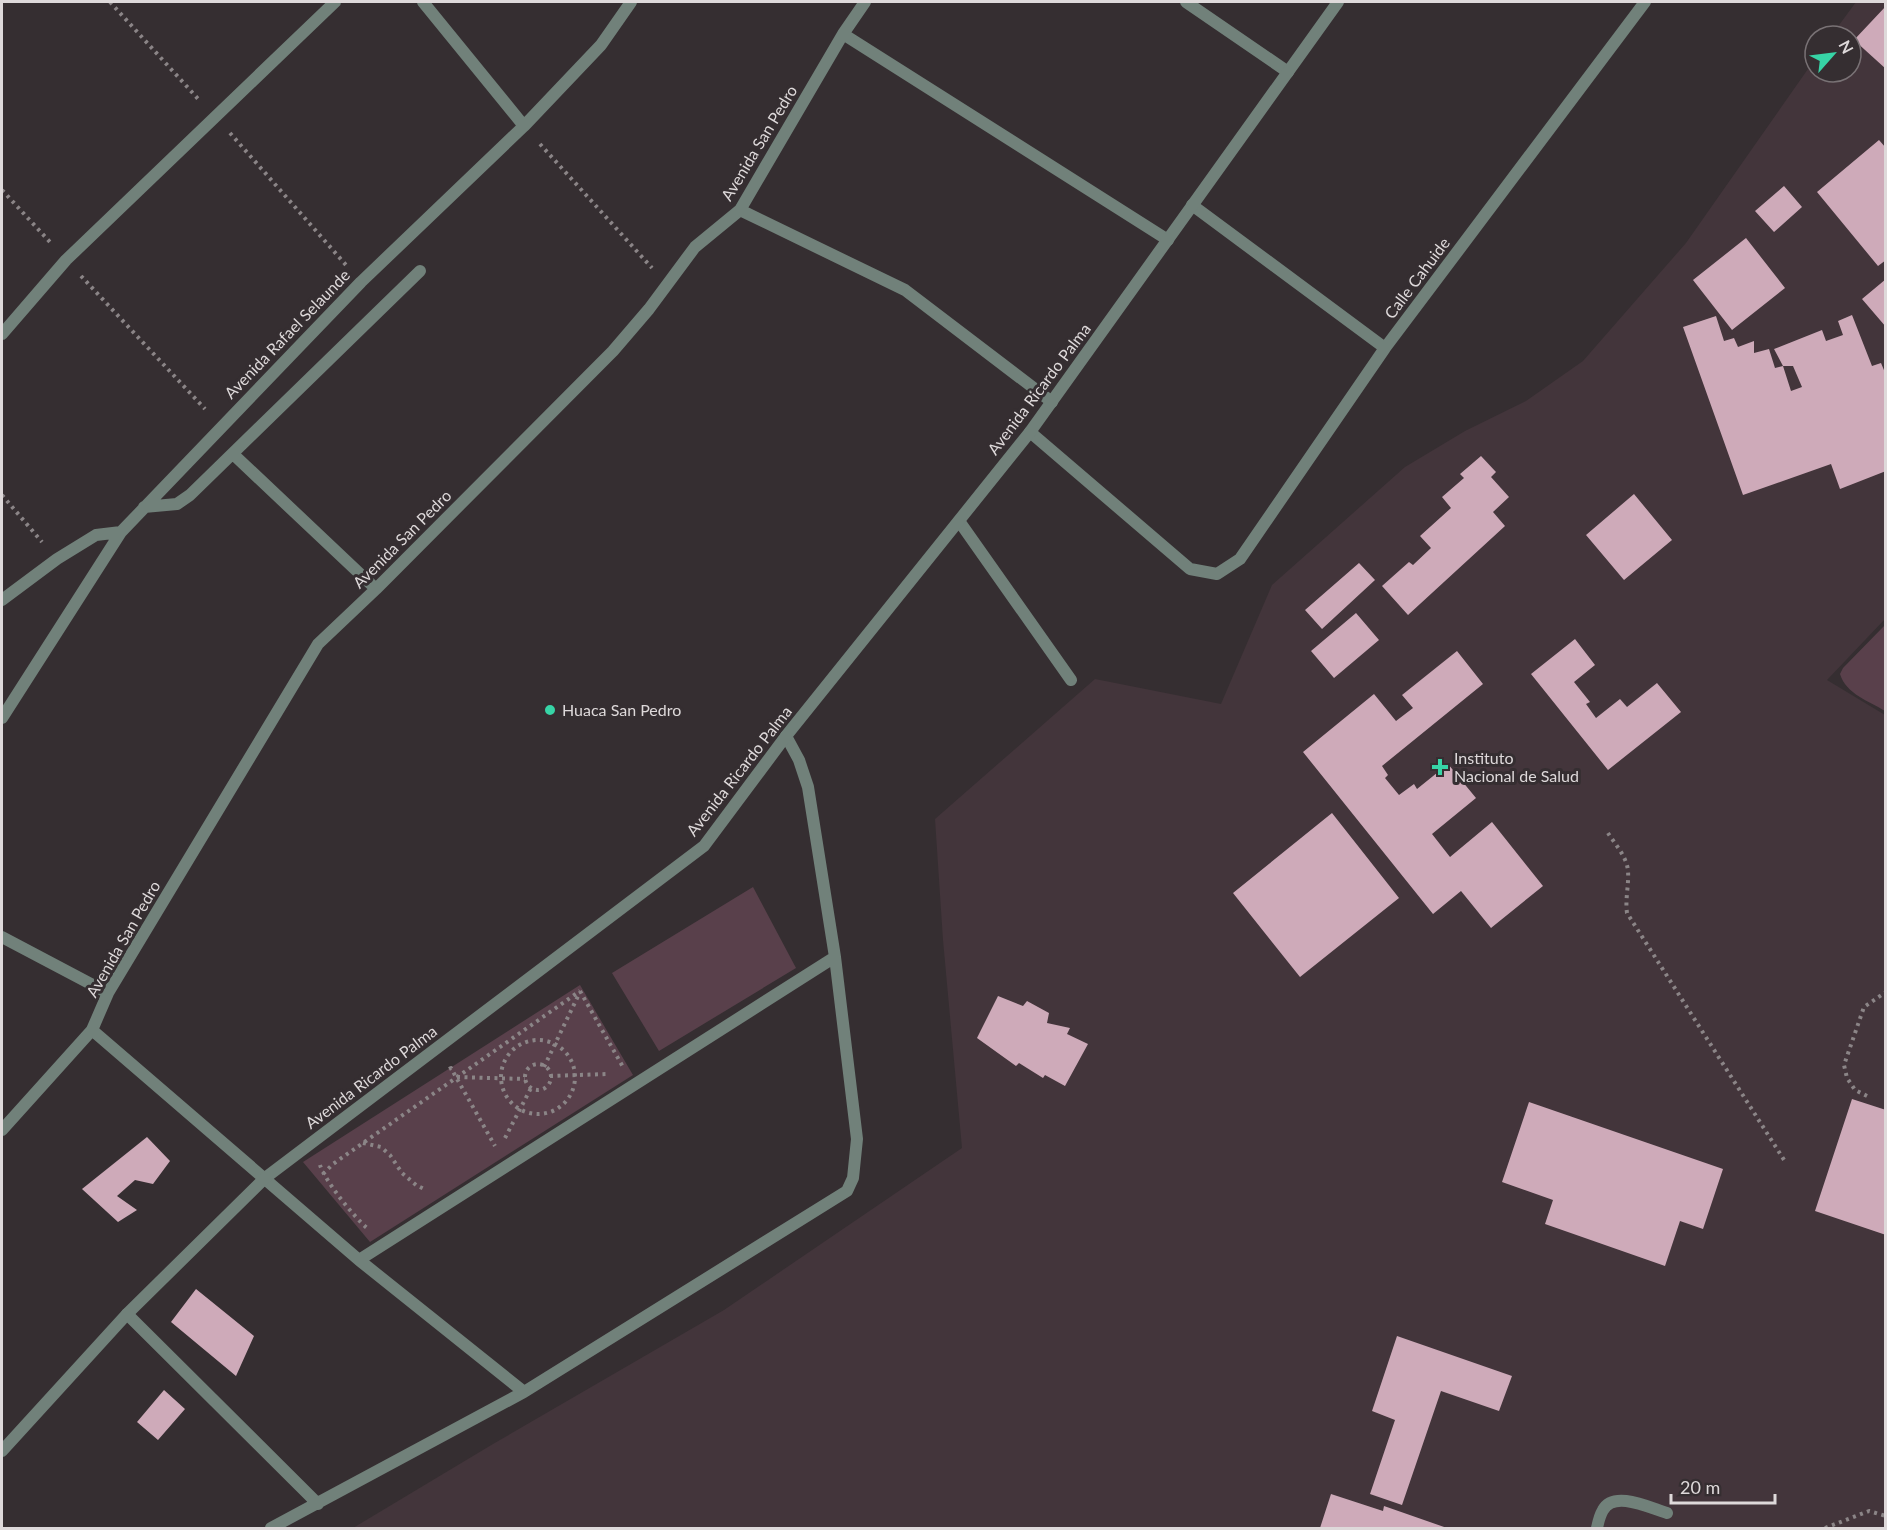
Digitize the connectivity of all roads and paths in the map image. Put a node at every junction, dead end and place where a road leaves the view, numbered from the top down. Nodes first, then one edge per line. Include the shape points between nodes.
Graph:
1 (110, 2) edge
2 (335, 2) edge
3 (423, 2) edge
4 (631, 2) edge
5 (865, 2) edge
6 (1186, 2) edge
7 (1338, 2) edge
8 (1646, 2) edge
9 (843, 34) junction
10 (1288, 72) junction
11 (215, 117) junction
12 (524, 126) junction
13 (2, 190) edge
14 (1192, 205) junction
15 (740, 210) junction
16 (1168, 240) junction
17 (66, 260) junction
18 (420, 271) dead end
19 (361, 282) junction
20 (666, 284) junction
21 (2, 334) edge
22 (1385, 348) junction
23 (1052, 402) junction
24 (221, 426) junction
25 (1030, 432) junction
26 (233, 454) junction
27 (2, 495) edge
28 (144, 507) junction
29 (959, 521) junction
30 (121, 532) junction
31 (57, 559) junction
32 (376, 589) junction
33 (2, 600) edge
34 (1071, 680) dead end
35 (2, 718) edge
36 (786, 736) junction
37 (1608, 833) dead end
38 (2, 937) edge
39 (835, 957) junction
40 (580, 991) junction
41 (1886, 992) edge
42 (108, 993) junction
43 (92, 1030) junction
44 (556, 1045) junction
45 (544, 1067) junction
46 (616, 1073) dead end
47 (626, 1073) dead end
48 (441, 1074) dead end
49 (575, 1075) junction
50 (550, 1076) junction
51 (456, 1077) junction
52 (525, 1079) junction
53 (501, 1080) junction
54 (531, 1088) junction
55 (1867, 1096) dead end
56 (520, 1109) junction
57 (567, 1109) dead end
58 (557, 1115) dead end
59 (2, 1130) edge
60 (504, 1141) dead end
61 (363, 1143) junction
62 (498, 1152) dead end
63 (319, 1161) dead end
64 (1786, 1163) dead end
65 (323, 1174) junction
66 (265, 1178) junction
67 (432, 1193) dead end
68 (374, 1229) dead end
69 (359, 1260) junction
70 (127, 1314) junction
71 (524, 1392) junction
72 (2, 1451) edge
73 (318, 1504) junction
74 (1667, 1513) dead end
75 (1886, 1516) edge
76 (271, 1528) edge
77 (1596, 1528) edge
78 (1825, 1528) edge

1 - 11 path
2 - 11 street
3 - 12 street
4 - 12 street, Avenida Rafael Selaunde via 601,45
5 - 9 street, Avenida San Pedro
6 - 10 street
7 - 10 street, Avenida Ricardo Palma
8 - 22 street, Calle Cahuide
9 - 15 street, Avenida San Pedro
9 - 16 street
10 - 14 street, Avenida Ricardo Palma
11 - 17 street
11 - 19 path
12 - 19 street, Avenida Rafael Selaunde
12 - 20 path
13 - 17 path
14 - 16 street, Avenida Ricardo Palma
14 - 22 street
15 - 20 street, Avenida San Pedro via 695,248
15 - 23 street via 905,290
16 - 23 street, Avenida Ricardo Palma
17 - 21 street
17 - 24 path
18 - 26 street
19 - 24 street, Avenida Rafael Selaunde
20 - 32 street, Avenida San Pedro via 613,351
22 - 25 street, Calle Cahuide via 1240,559 1217,574 1190,569
23 - 25 street, Avenida Ricardo Palma
24 - 28 street, Avenida Rafael Selaunde
25 - 29 street, Avenida Ricardo Palma
26 - 28 street via 177,504
26 - 32 street
27 - 31 path
28 - 30 street, Avenida Rafael Selaunde
29 - 34 street
29 - 36 street, Avenida Ricardo Palma
30 - 31 street via 96,535
30 - 35 street, Avenida Rafael Selaunde
31 - 33 street
32 - 42 street, Avenida San Pedro via 318,644
36 - 39 street via 800,760 808,787
36 - 66 street, Avenida Ricardo Palma via 704,846
37 - 64 path via 1626,860 1627,913
38 - 42 street
39 - 69 street
39 - 71 street via 858,1139 853,1178 847,1191
40 - 44 path
40 - 47 path
40 - 51 path
41 - 55 path via 1864,1007 1844,1065 1855,1090
42 - 43 street, Avenida San Pedro
43 - 59 street, Avenida San Pedro
43 - 66 street
44 - 45 path
44 - 49 path via 566,1052
44 - 53 path via 531,1040 520,1045 505,1059
45 - 50 path
45 - 52 path via 534,1064
46 - 49 path
48 - 51 path via 451,1068
49 - 50 path
49 - 56 path via 566,1102 555,1111 540,1115
50 - 54 path via 547,1087
51 - 53 path
51 - 61 path
51 - 62 path
52 - 53 path
52 - 54 path
53 - 56 path via 504,1094
54 - 56 path
56 - 60 path
57 - 58 path
61 - 65 path
61 - 67 path via 381,1148 402,1173
63 - 65 path
65 - 68 path via 366,1228
66 - 69 street
66 - 70 street, Avenida Ricardo Palma
69 - 71 street
70 - 72 street, Avenida Ricardo Palma
70 - 73 street
71 - 73 street
73 - 76 street
74 - 77 street via 1620,1499 1603,1509
75 - 78 path via 1869,1511

